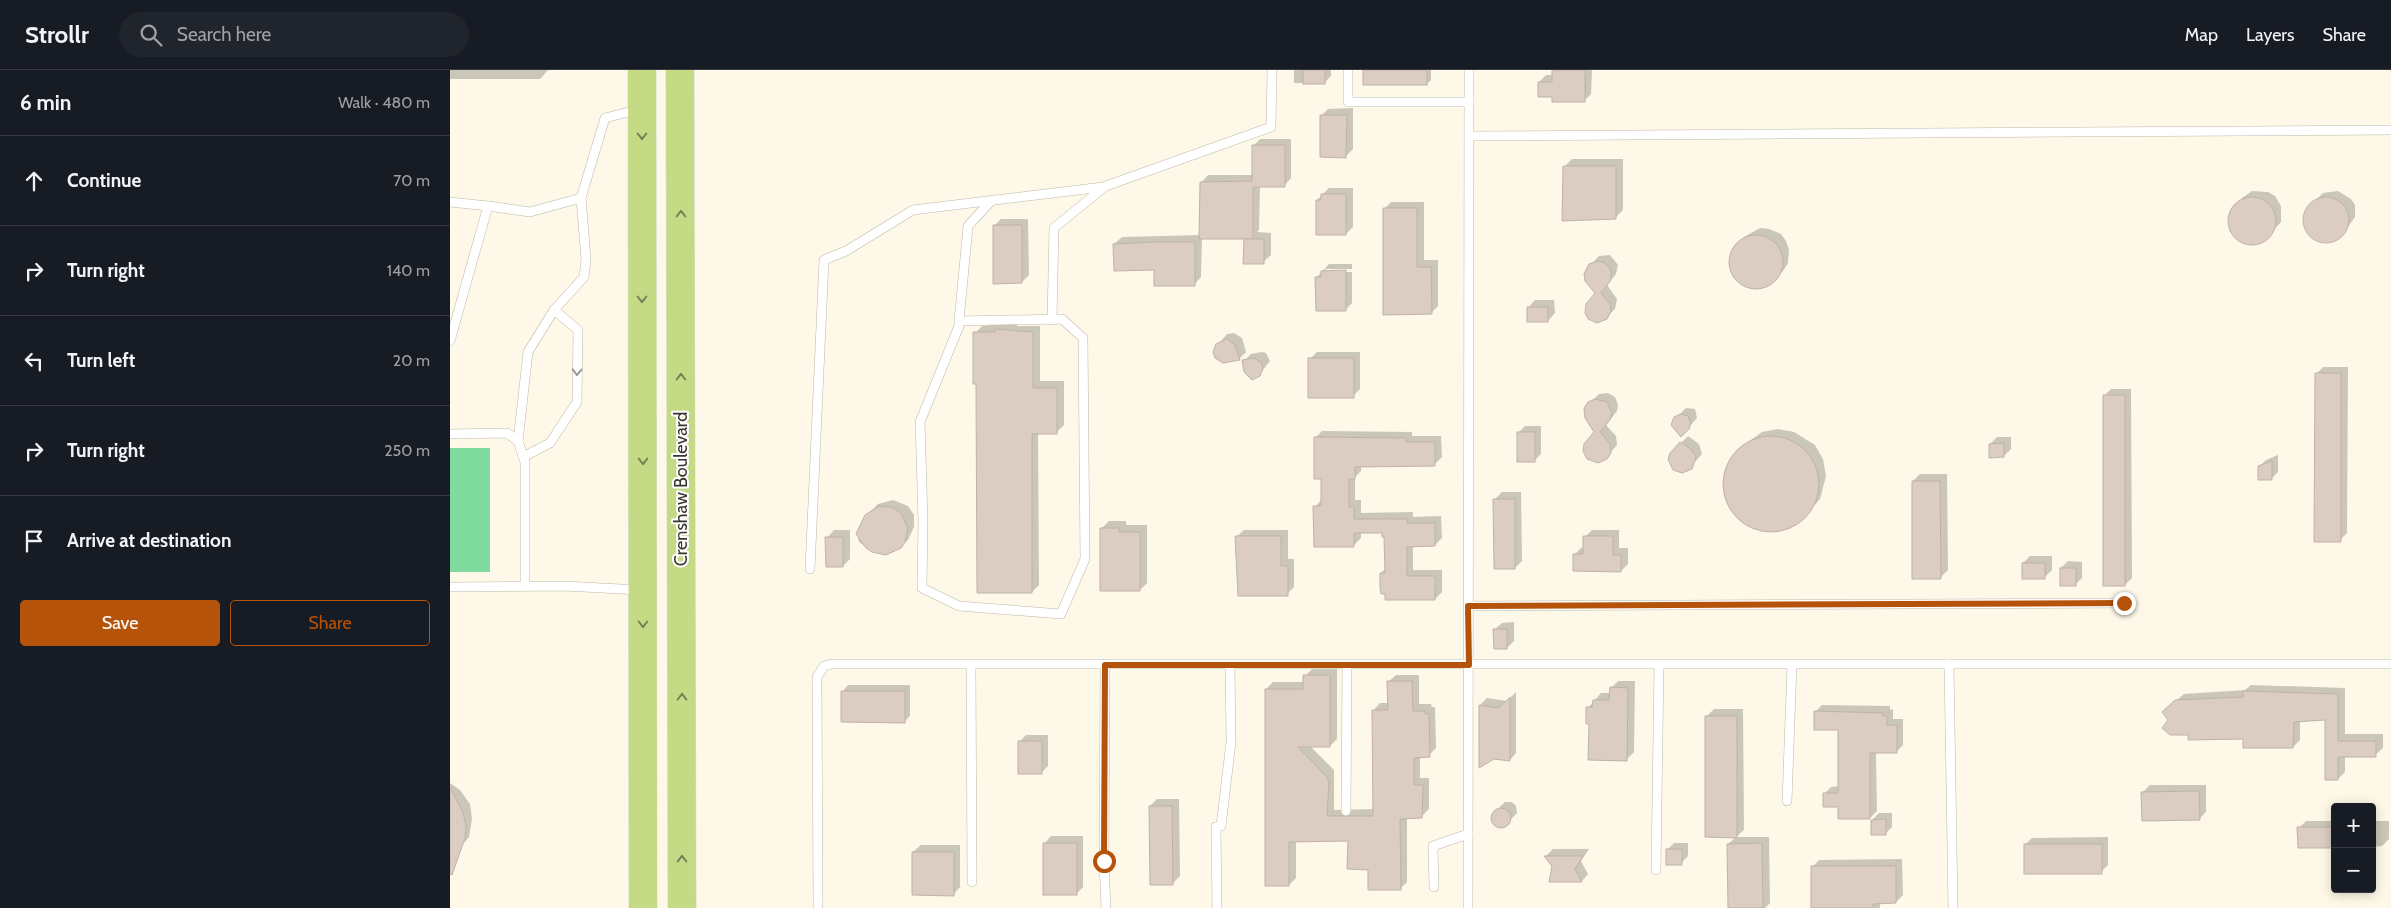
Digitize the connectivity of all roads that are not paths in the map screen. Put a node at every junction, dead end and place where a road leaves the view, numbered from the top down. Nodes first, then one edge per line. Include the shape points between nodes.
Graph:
1 (642, 70) edge
2 (680, 70) edge
3 (1272, 70) edge
4 (1348, 70) edge
5 (1469, 70) edge
6 (1469, 102) junction
7 (642, 109) junction
8 (2391, 130) edge
9 (1469, 136) junction
10 (1103, 187) junction
11 (581, 198) junction
12 (991, 201) junction
13 (450, 202) edge
14 (488, 206) junction
15 (554, 310) junction
16 (1052, 320) junction
17 (960, 321) junction
18 (450, 341) edge
19 (450, 434) edge
20 (518, 441) junction
21 (523, 457) junction
22 (810, 568) dead end
23 (525, 586) junction
24 (450, 587) edge
25 (643, 590) junction
26 (2124, 603) dead end
27 (1468, 606) junction
28 (1949, 664) junction
29 (2391, 664) edge
30 (970, 665) junction
31 (1105, 665) junction
32 (1230, 665) junction
33 (1347, 665) junction
34 (1469, 665) junction
35 (1659, 665) junction
36 (1792, 665) junction
37 (1787, 801) dead end
38 (1346, 812) dead end
39 (1468, 834) junction
40 (1656, 870) dead end
41 (972, 882) dead end
42 (1434, 887) dead end
43 (643, 908) edge
44 (682, 908) edge
45 (818, 908) edge
46 (1106, 908) edge
47 (1217, 908) edge
48 (1468, 908) edge
49 (1953, 908) edge

1 - 7 main road
44 -> 2 main road, Crenshaw Boulevard
3 - 10 lane via 1271,127
4 - 6 lane via 1348,102
5 - 6 lane
6 - 9 lane
7 - 11 lane via 605,118
7 -> 25 main road
8 - 9 lane
9 - 27 lane
10 - 12 lane
10 - 16 lane via 1054,228
11 - 14 lane via 530,212
11 - 15 lane via 586,259 584,277
12 - 17 lane via 968,226
12 - 22 lane via 913,210 846,251 824,260
13 - 14 lane
14 - 18 lane
15 - 20 lane via 528,352
15 -> 21 lane via 578,330 577,402 550,443
16 - 17 lane
16 - 17 lane via 1062,319 1083,338 1085,559 1061,614 960,606 922,588 920,422
19 - 20 lane via 507,433
20 - 21 lane
21 - 23 lane
23 - 24 lane
23 - 25 lane
25 -> 43 main road
26 - 27 lane
27 - 34 lane
28 - 29 lane
28 - 36 lane
28 - 49 lane
30 - 31 lane
30 - 41 lane
30 - 45 lane via 832,664 819,670
31 - 32 lane
31 - 46 lane
32 - 33 lane
32 - 47 lane via 1231,742 1221,826 1216,827
33 - 34 lane
33 - 38 lane
34 - 35 lane
34 - 39 lane
35 - 36 lane
35 - 40 lane
36 - 37 lane
39 - 42 lane via 1433,846
39 - 48 lane

